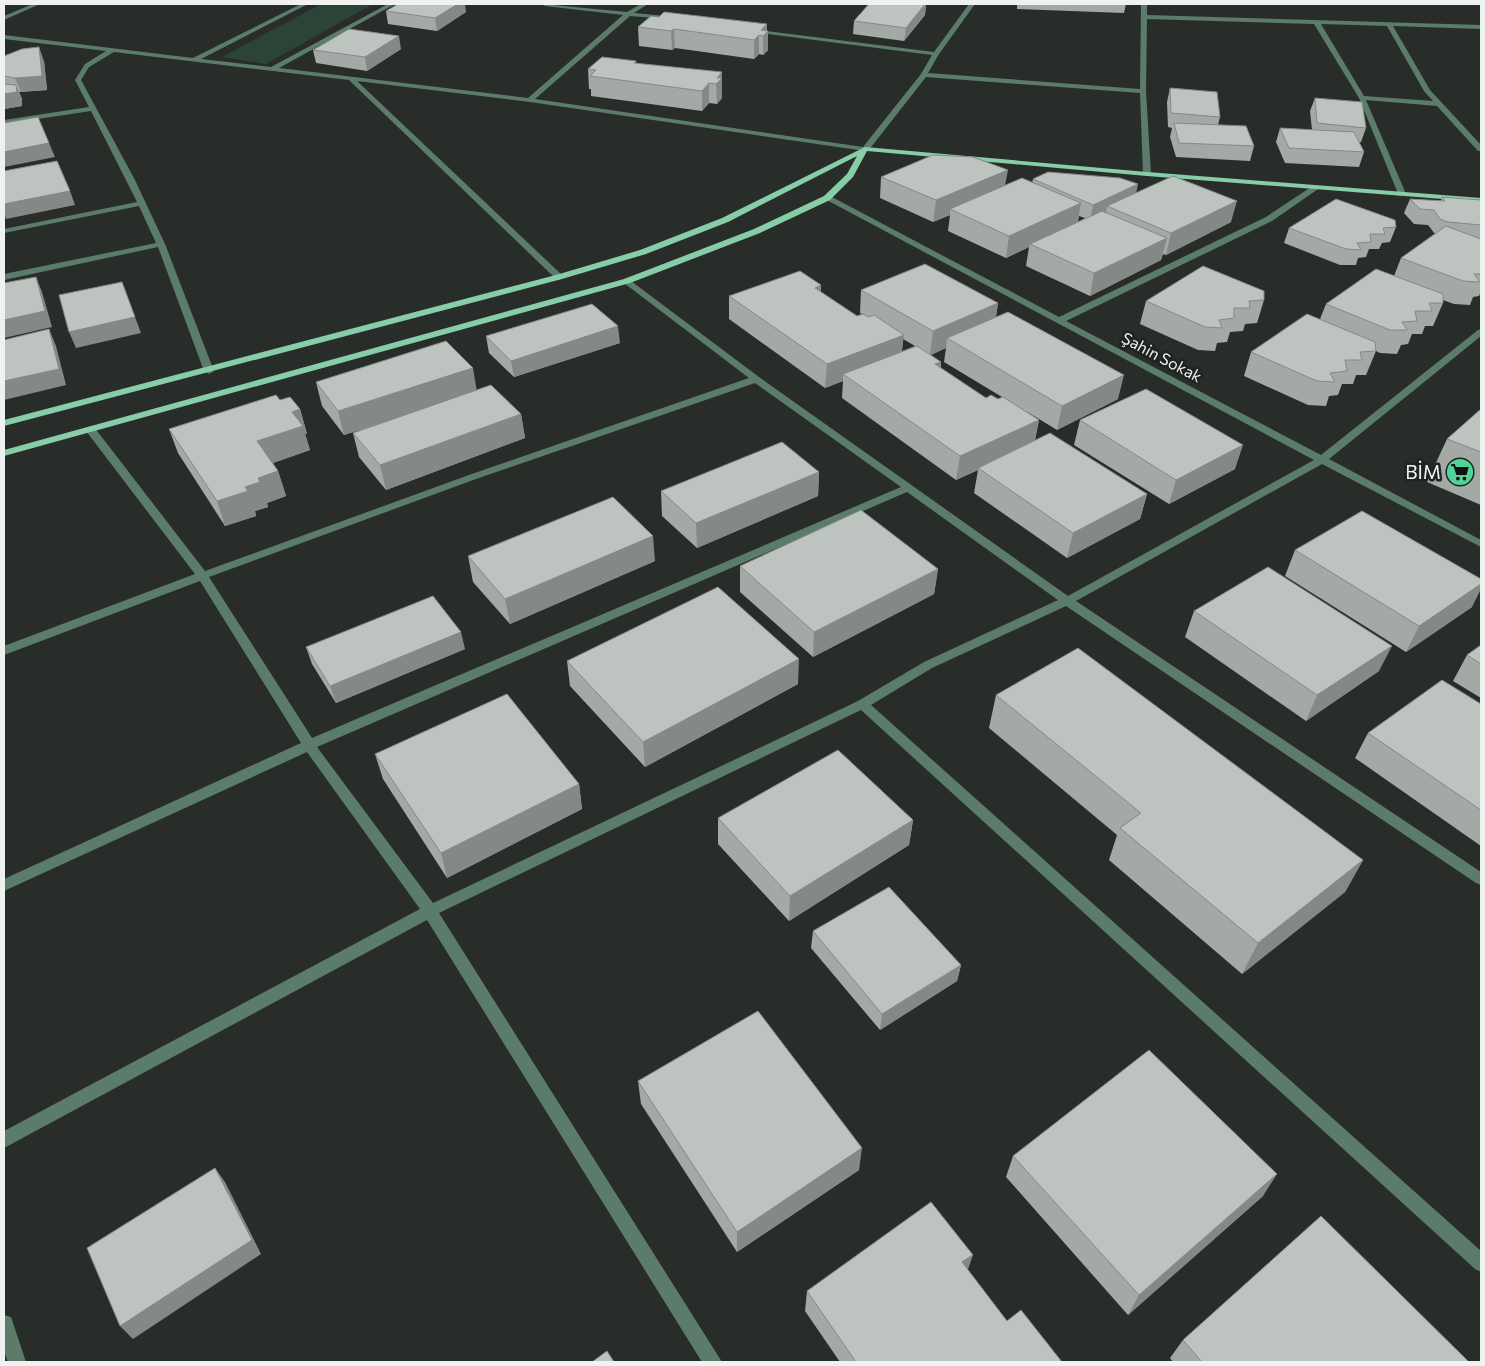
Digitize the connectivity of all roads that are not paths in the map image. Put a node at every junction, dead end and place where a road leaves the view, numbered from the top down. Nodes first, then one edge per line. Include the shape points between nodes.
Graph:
1 (37, 4) edge
2 (304, 4) edge
3 (392, 4) edge
4 (545, 4) edge
5 (645, 4) edge
6 (972, 4) edge
7 (1144, 4) edge
8 (629, 13) junction
9 (1145, 17) junction
10 (4, 18) edge
11 (669, 18) edge
12 (1317, 23) junction
13 (1388, 23) junction
14 (1481, 27) edge
15 (748, 29) edge
16 (4, 37) edge
17 (113, 50) junction
18 (936, 54) junction
19 (193, 60) junction
20 (272, 69) junction
21 (924, 75) junction
22 (350, 79) junction
23 (1143, 91) junction
24 (1362, 98) junction
25 (530, 100) junction
26 (1438, 104) junction
27 (94, 108) junction
28 (4, 122) edge
29 (865, 149) junction
30 (1481, 149) edge
31 (1147, 174) junction
32 (1317, 187) junction
33 (1402, 194) junction
34 (827, 198) junction
35 (1481, 200) edge
36 (142, 203) junction
37 (4, 230) edge
38 (161, 244) junction
39 (4, 277) edge
40 (559, 277) junction
41 (627, 281) junction
42 (1061, 320) junction
43 (1481, 332) edge
44 (209, 371) junction
45 (756, 379) junction
46 (4, 423) edge
47 (90, 429) junction
48 (4, 453) edge
49 (1322, 460) junction
50 (908, 488) junction
51 (1481, 544) edge
52 (202, 575) junction
53 (1067, 601) junction
54 (4, 652) edge
55 (862, 704) junction
56 (309, 745) junction
57 (1481, 879) edge
58 (4, 885) edge
59 (430, 911) junction
60 (4, 1140) edge
61 (1481, 1263) edge
62 (4, 1324) edge
63 (18, 1362) edge
64 (713, 1362) edge

1 - 10 street
2 - 19 street
3 - 20 street
4 - 8 street
5 - 8 street
6 - 18 street
7 - 9 street
8 - 11 street
8 - 25 street
9 - 12 street
9 - 23 street
12 - 13 street
12 - 24 street
13 - 14 street
13 - 26 street via 1427,92
15 - 18 street
16 - 17 street
17 - 19 street
17 - 27 street via 88,64 78,80
18 - 21 street
19 - 20 street
20 - 22 street
21 - 23 street
21 - 29 street
22 - 25 street
22 - 40 street
23 - 31 street
24 - 26 street
24 - 33 street
25 - 29 street
26 - 30 street
27 - 28 street
27 - 36 street
29 - 31 main road
29 - 34 main road via 850,175
29 - 40 main road via 725,220 643,252
31 - 32 main road
32 - 33 main road
32 - 42 street via 1270,219
33 - 35 main road
34 - 41 main road via 757,231
34 - 42 street, Şahin Sokak
36 - 37 street
36 - 38 street
38 - 39 street
38 - 44 street
40 - 44 main road
41 - 45 street
41 - 47 main road
42 - 49 street, Şahin Sokak
43 - 49 street
44 - 46 main road
45 - 50 street
45 - 52 street via 566,443
47 - 48 main road
47 - 52 street
49 - 51 street, Şahin Sokak
49 - 53 street
50 - 53 street
50 - 56 street
52 - 54 street
52 - 56 street
53 - 55 street via 928,665
53 - 57 street
55 - 59 street
55 - 61 street
56 - 58 street
56 - 59 street
59 - 60 street
59 - 64 street
62 - 63 street

